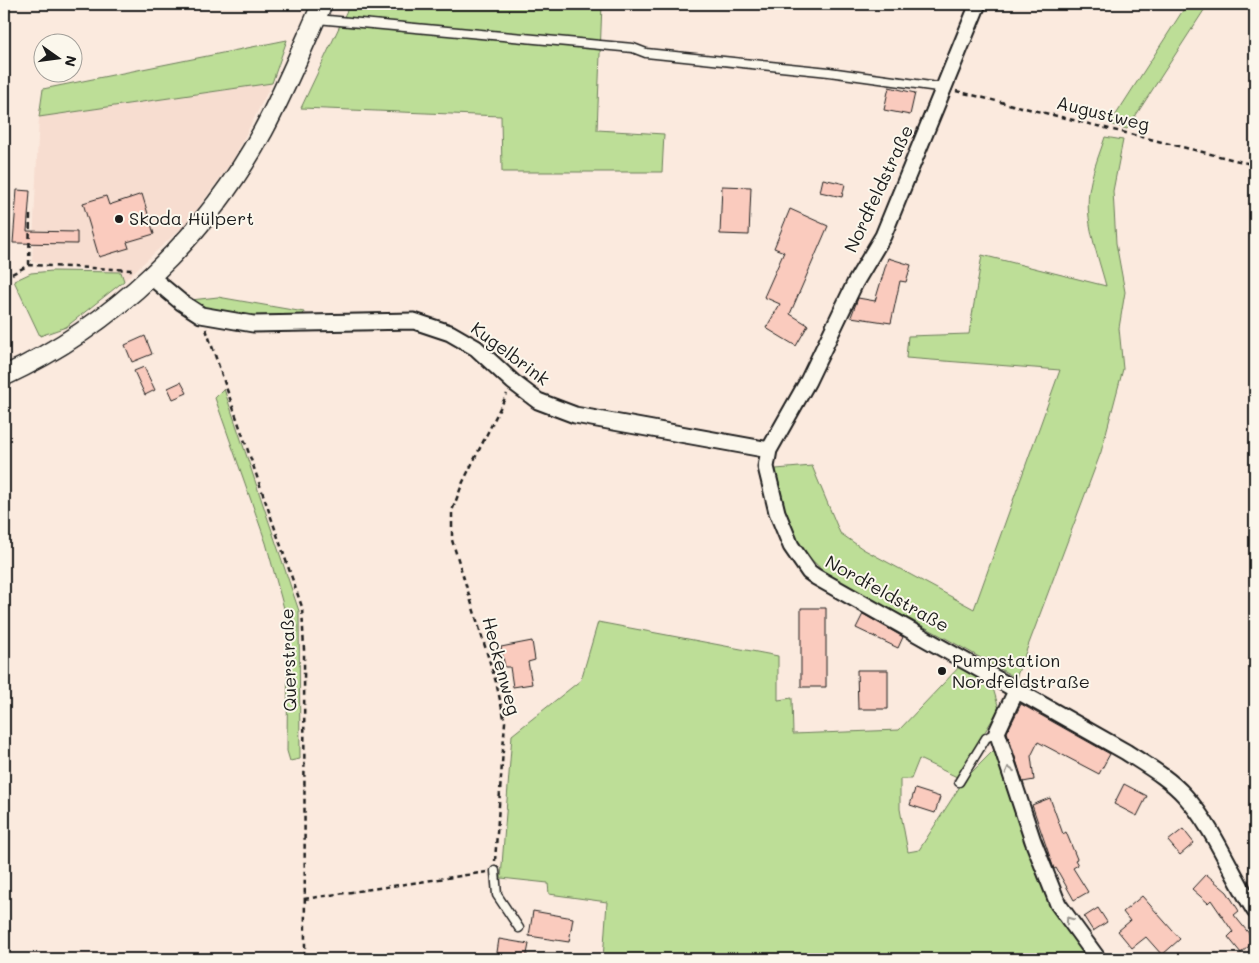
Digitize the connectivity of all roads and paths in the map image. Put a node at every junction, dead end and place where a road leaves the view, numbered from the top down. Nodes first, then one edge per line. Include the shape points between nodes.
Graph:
1 (978, 4) edge
2 (318, 11) edge
3 (945, 88) junction
4 (1255, 165) edge
5 (30, 213) dead end
6 (30, 265) junction
7 (150, 276) junction
8 (4, 278) edge
9 (201, 315) junction
10 (4, 376) edge
11 (513, 382) junction
12 (769, 450) junction
13 (1016, 691) junction
14 (997, 732) junction
15 (959, 782) dead end
16 (495, 871) junction
17 (304, 899) junction
18 (1255, 911) edge
19 (519, 928) dead end
20 (305, 959) edge
21 (1098, 959) edge

1 - 3 street, Nordfeldstraße
2 - 3 lane
2 - 7 street via 282,94 242,166 203,221
3 - 4 path, Augustweg
3 - 12 street, Nordfeldstraße via 883,236 855,283 808,381
5 - 6 path
6 - 7 path via 142,270
6 - 8 path
7 - 9 street, Kugelbrink
7 - 10 street via 82,332
9 - 11 street, Kugelbrink via 253,324 414,321 450,333 476,348
9 - 17 path, Querstraße via 302,607
11 - 12 street, Kugelbrink via 538,401 575,415
11 - 16 path, Heckenweg via 452,511 452,540 496,682 505,722
12 - 13 street, Nordfeldstraße via 766,467 777,512 791,546 809,572
13 - 14 street
13 - 18 street, Nordfeldstraße via 1126,752 1184,794 1197,810
14 - 15 lane via 986,738
21 -> 14 street via 1058,904 1033,841
16 - 17 path
16 - 19 lane via 497,895
17 - 20 path, Querstraße

